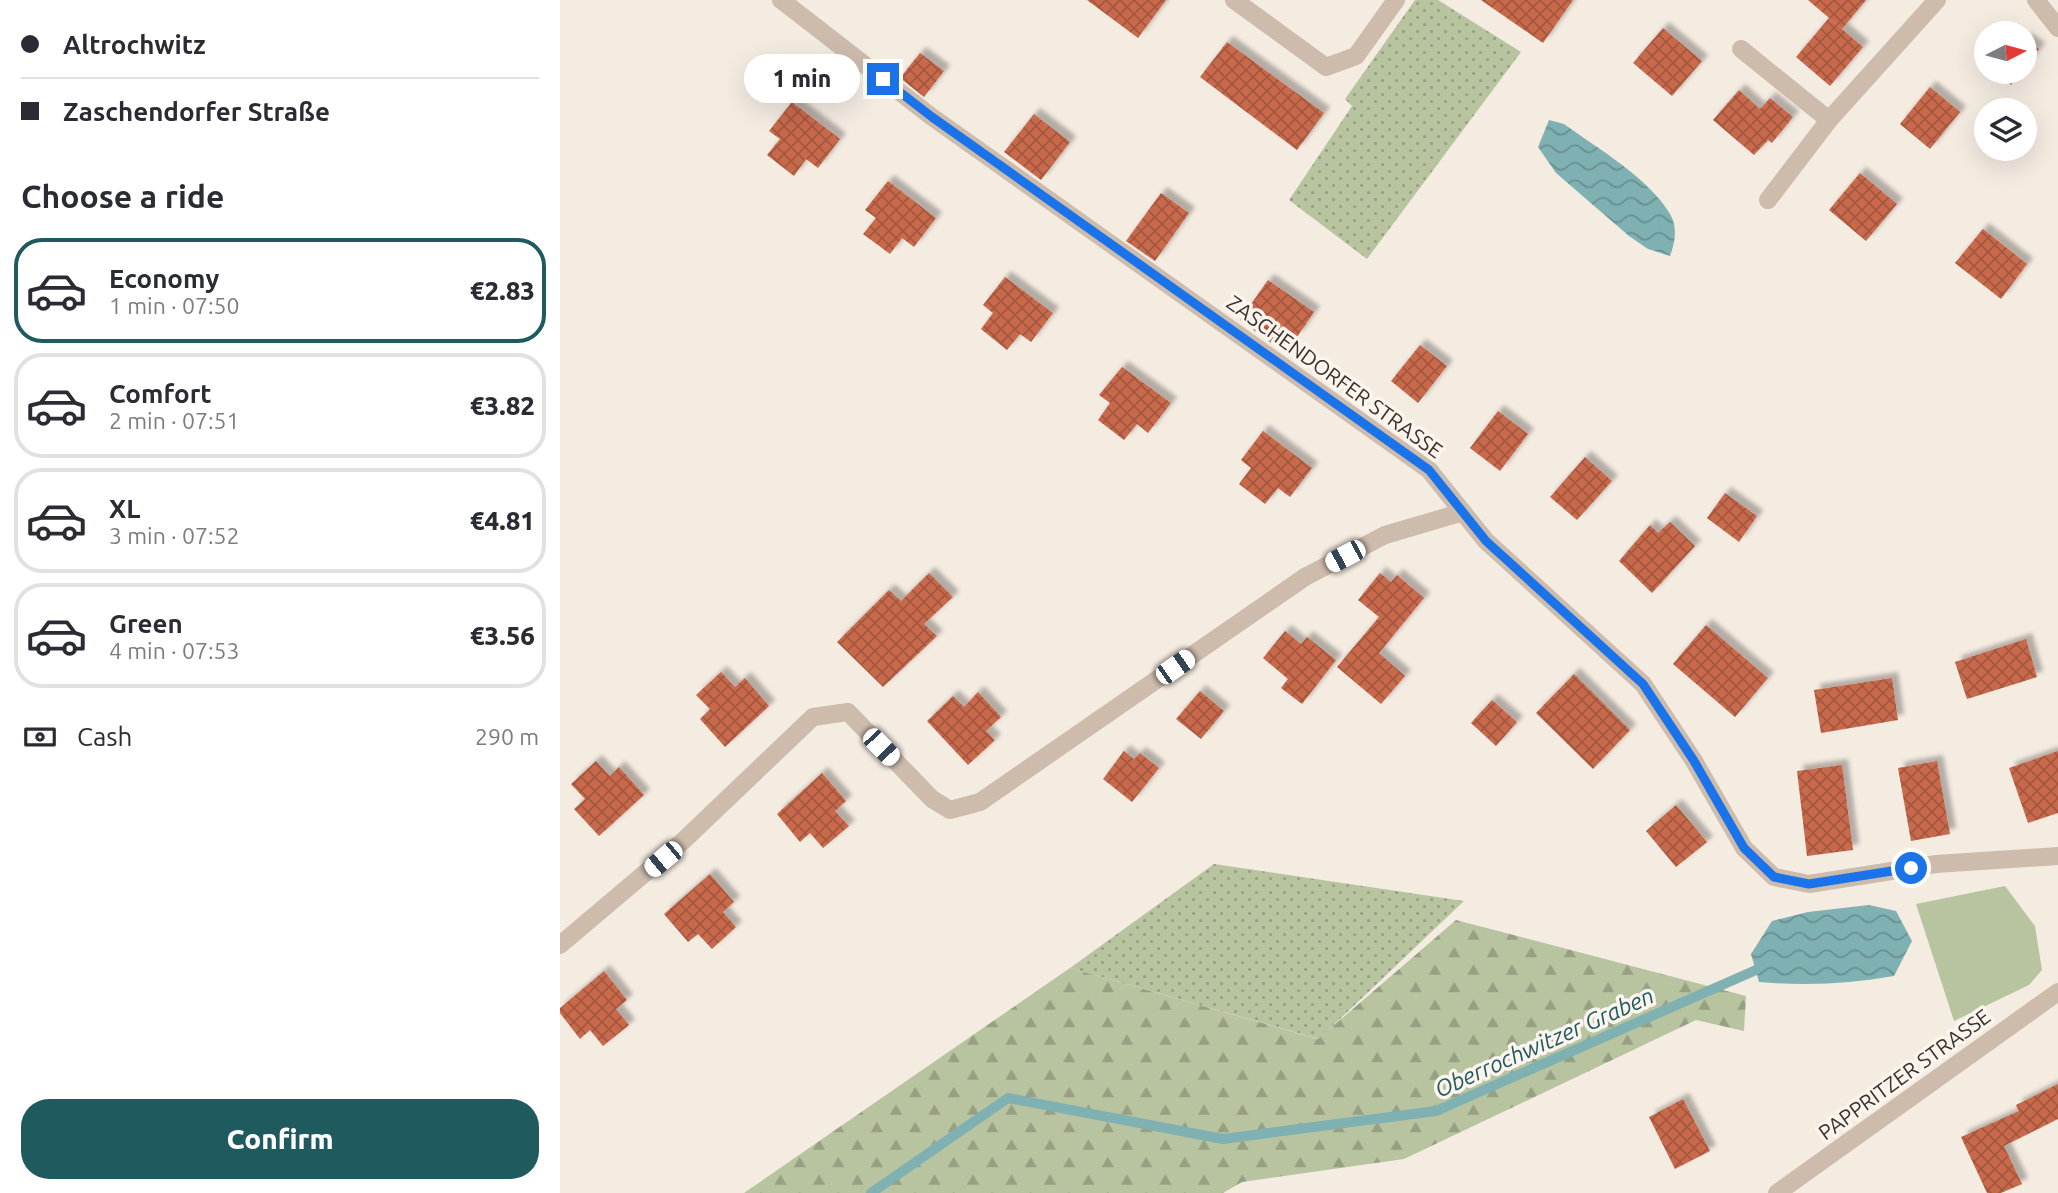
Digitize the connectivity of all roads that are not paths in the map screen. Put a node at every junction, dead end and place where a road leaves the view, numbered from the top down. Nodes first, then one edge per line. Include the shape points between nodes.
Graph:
1 (781, 0) edge
2 (1234, 0) edge
3 (1396, 0) edge
4 (1937, 0) edge
5 (2036, 0) edge
6 (2058, 28) edge
7 (1741, 49) dead end
8 (1829, 120) junction
9 (1768, 200) dead end
10 (1463, 512) junction
11 (2058, 856) edge
12 (560, 945) edge
13 (2058, 992) edge
14 (1777, 1193) edge

1 - 10 street, ZASCHENDORFER STRASSE via 932,117 1429,470
2 - 3 street via 1326,68 1356,56
4 - 8 street
5 - 6 street
7 - 8 street
8 - 9 street
10 - 11 street, ZASCHENDORFER STRASSE via 1486,541 1643,684 1744,848 1774,877 1809,884 1936,864
10 - 12 street via 1385,535 1305,578 980,802 950,810 932,799 848,712 813,717 683,842
13 - 14 street, PAPPRITZER STRASSE

